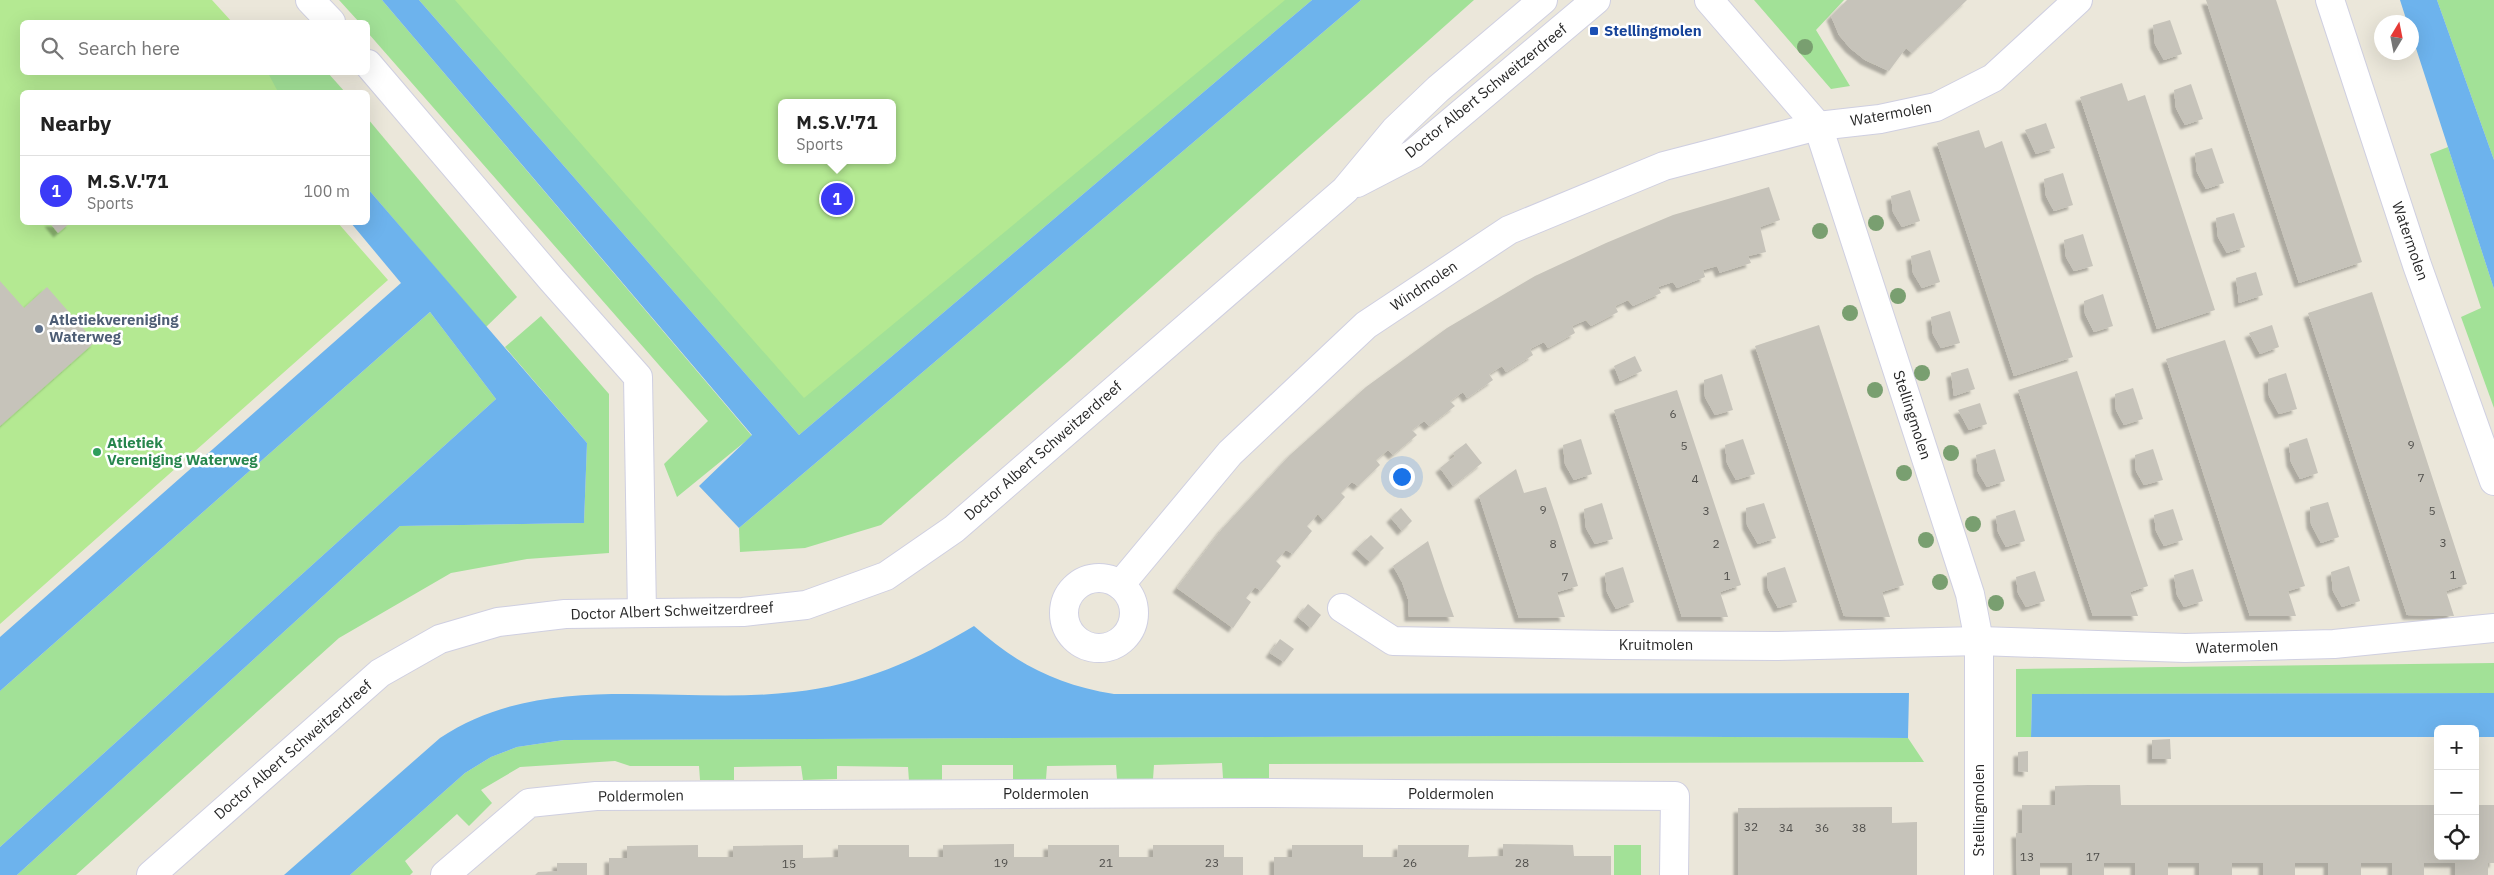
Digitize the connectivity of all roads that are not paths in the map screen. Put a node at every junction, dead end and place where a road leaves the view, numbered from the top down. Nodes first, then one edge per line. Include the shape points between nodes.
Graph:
1 (310, 0) edge
2 (1543, 0) edge
3 (1596, 0) edge
4 (1709, 0) edge
5 (2078, 0) edge
6 (2330, 0) edge
7 (328, 20) edge
8 (370, 66) edge
9 (1818, 126) junction
10 (1345, 190) junction
11 (2494, 481) edge
12 (1120, 585) dead end
13 (1342, 608) dead end
14 (642, 613) junction
15 (2494, 628) edge
16 (1979, 641) junction
17 (151, 875) edge
18 (445, 875) edge
19 (1674, 875) edge
20 (1979, 875) edge

1 - 7 street
2 - 10 street, Doctor Albert Schweitzerdreef via 1395,130
3 - 10 street, Doctor Albert Schweitzerdreef via 1413,154
4 - 9 street, Stellingmolen
5 - 9 street, Watermolen via 1994,78 1936,107 1880,119
6 - 11 street, Watermolen via 2417,265
8 - 14 street via 638,377
9 - 12 street, Windmolen via 1664,166 1501,235 1359,332 1230,453
9 - 16 street, Stellingmolen via 1970,594
10 - 14 street, Doctor Albert Schweitzerdreef via 954,528 886,576 806,605 743,612
13 - 16 street, Kruitmolen via 1393,640 1766,646
14 - 17 street, Doctor Albert Schweitzerdreef via 565,614 498,622 440,639 380,673
15 - 16 street, Watermolen via 2334,644 2185,648
16 - 20 street, Stellingmolen
18 - 19 street, Poldermolen via 529,803 596,796 1256,793 1675,796

